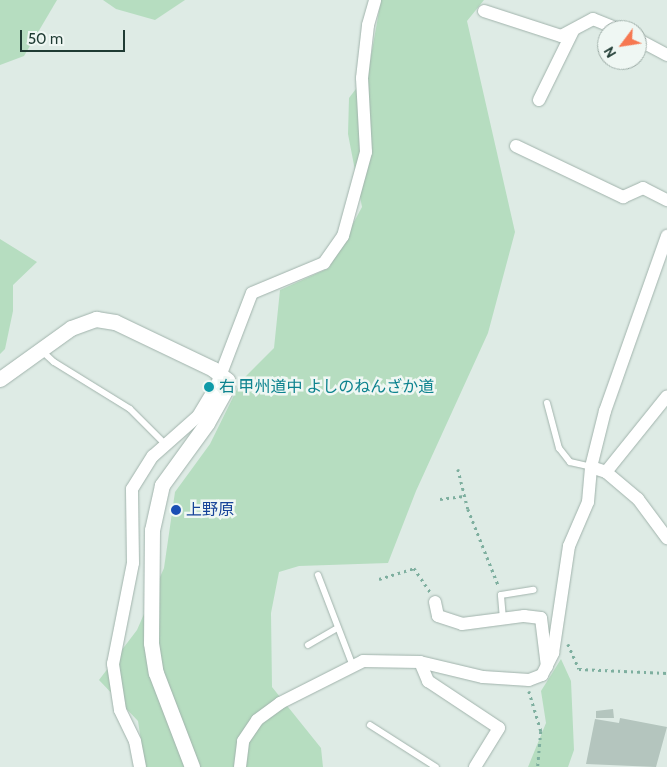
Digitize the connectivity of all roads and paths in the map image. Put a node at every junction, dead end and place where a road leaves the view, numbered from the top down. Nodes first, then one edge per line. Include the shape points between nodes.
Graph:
1 (375, 0) edge
2 (484, 12) dead end
3 (597, 21) edge
4 (573, 31) junction
5 (647, 44) edge
6 (667, 55) edge
7 (539, 100) dead end
8 (516, 146) dead end
9 (667, 200) edge
10 (667, 236) edge
11 (41, 350) junction
12 (222, 374) junction
13 (0, 379) edge
14 (667, 396) edge
15 (548, 403) dead end
16 (165, 444) junction
17 (591, 467) junction
18 (458, 469) dead end
19 (606, 472) junction
20 (464, 496) junction
21 (440, 499) dead end
22 (667, 538) edge
23 (318, 575) dead end
24 (379, 579) dead end
25 (534, 590) dead end
26 (501, 595) junction
27 (435, 602) joint
28 (503, 619) junction
29 (338, 628) junction
30 (566, 634) dead end
31 (308, 645) dead end
32 (420, 662) junction
33 (353, 666) junction
34 (547, 667) junction
35 (667, 673) edge
36 (529, 697) dead end
37 (370, 725) dead end
38 (140, 767) edge
39 (192, 767) edge
40 (240, 767) edge
41 (436, 767) edge
42 (475, 767) edge
43 (538, 767) edge

1 - 12 street via 368,25 362,78 366,152 343,236 324,263 252,293
2 - 4 street via 561,36
3 - 4 street via 593,19
4 - 7 street
5 - 6 street
8 - 9 street via 553,171 602,194 623,198 643,188
10 - 17 street via 617,372
11 - 12 street via 81,322 106,320
11 - 13 street
11 - 16 lane via 54,362 130,409
12 - 16 street via 194,422
12 - 39 street via 227,380 223,396 162,485 151,555 151,643 156,673
14 - 19 street
15 - 17 lane via 559,448 570,462
16 - 38 street via 143,467 132,489 133,563 114,652 116,696 135,741
17 - 19 street
17 - 34 street via 588,502 569,546
18 - 20 path
19 - 22 street via 638,499
20 - 21 path
20 - 26 path
23 - 29 lane
24 - 27 path via 414,568
25 - 26 lane
26 - 28 lane
27 - 28 street via 438,616 462,624
28 - 34 street via 541,618
29 - 31 lane
29 - 33 lane
30 - 35 path via 579,669
32 - 33 street via 376,658
32 - 34 street via 483,678 525,680 542,675
32 - 42 street via 428,682 499,728
33 - 40 street via 280,703 257,720 243,741
36 - 43 path via 541,731
37 - 41 lane

